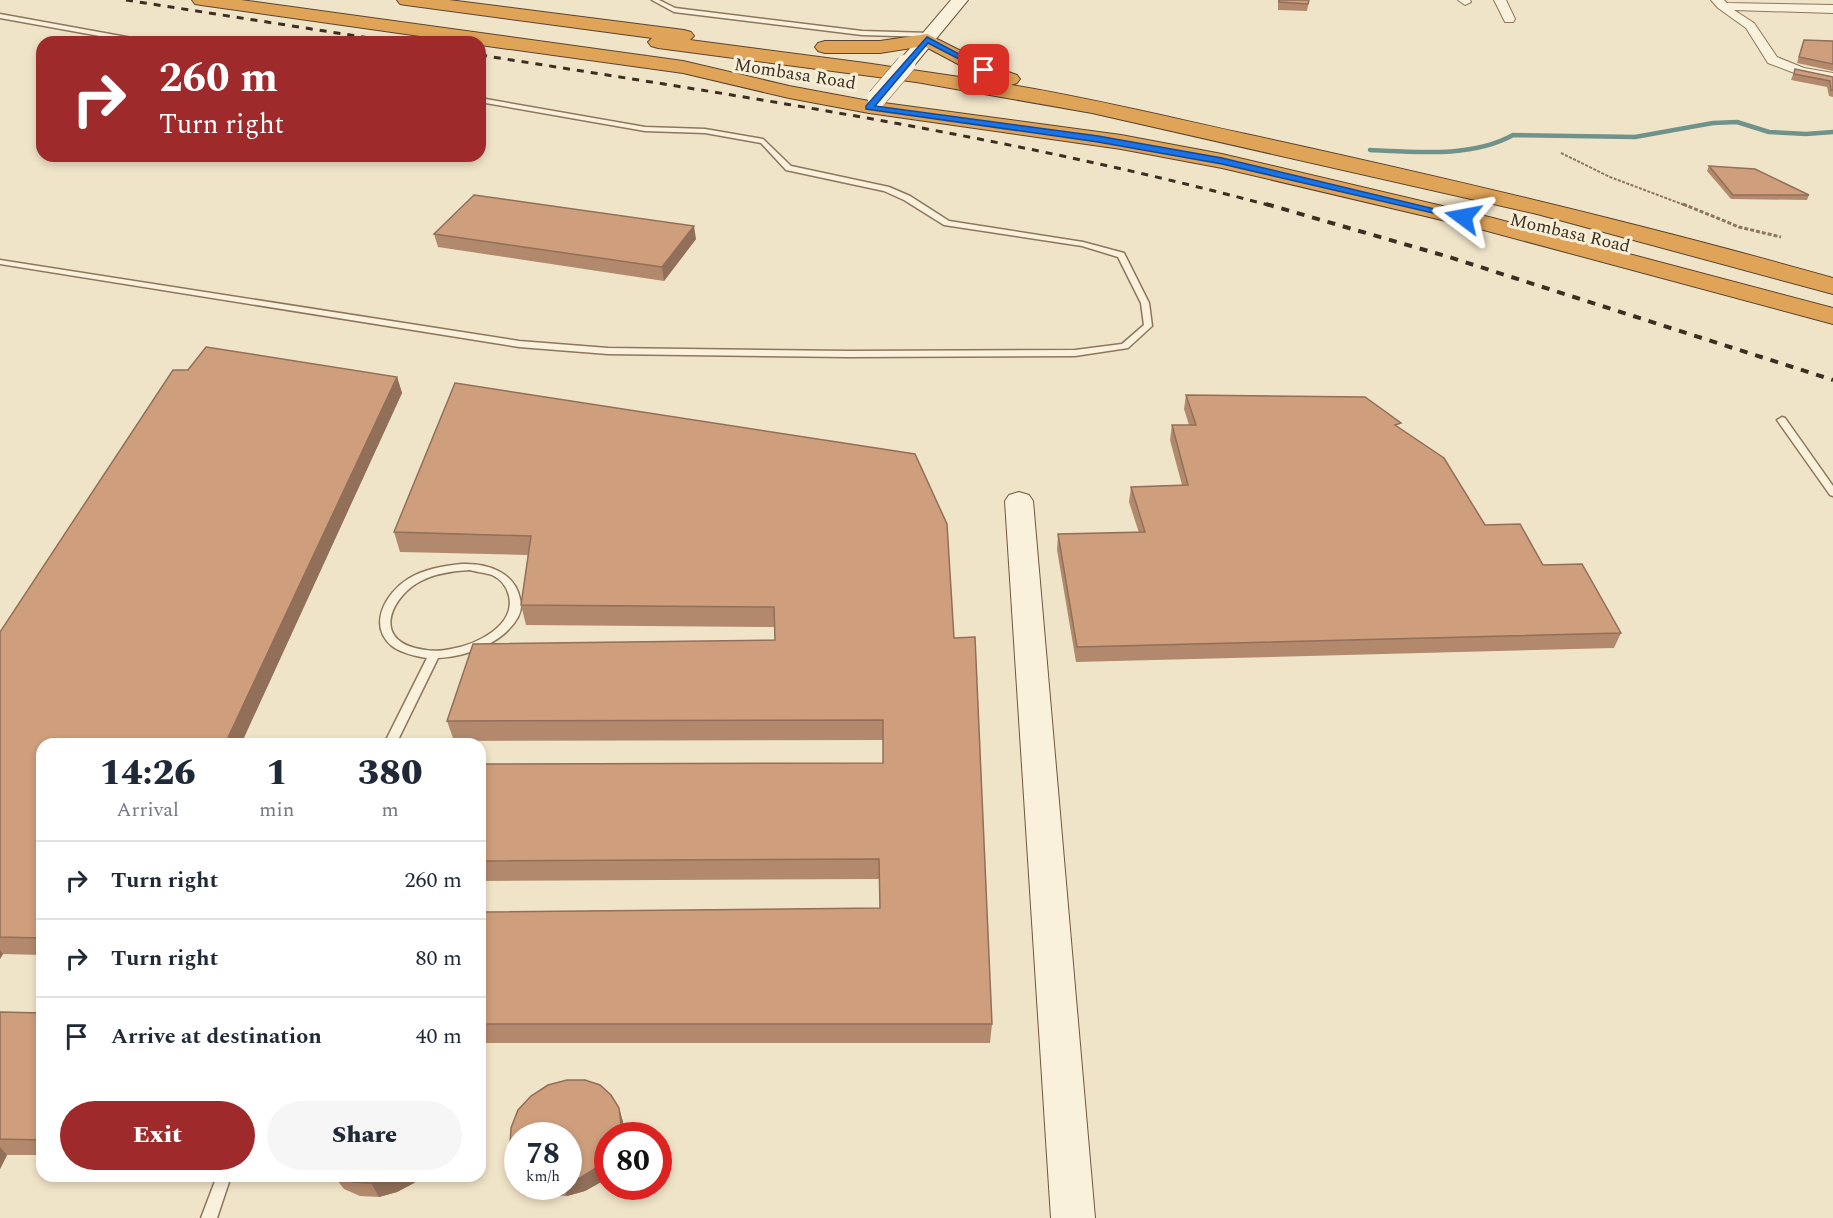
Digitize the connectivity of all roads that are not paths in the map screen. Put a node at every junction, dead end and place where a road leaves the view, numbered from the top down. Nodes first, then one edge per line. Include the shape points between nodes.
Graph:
1 (201, 0) edge
2 (277, 0) edge
3 (347, 0) edge
4 (406, 0) edge
5 (654, 0) edge
6 (960, 0) edge
7 (1500, 0) edge
8 (1720, 3) edge
9 (1833, 9) edge
10 (0, 16) edge
11 (1509, 19) dead end
12 (110, 36) edge
13 (460, 36) edge
14 (929, 38) junction
15 (486, 40) edge
16 (1833, 77) edge
17 (486, 101) edge
18 (873, 103) junction
19 (0, 262) edge
20 (1833, 274) edge
21 (1833, 286) edge
22 (1833, 299) edge
23 (1833, 316) edge
24 (1782, 420) dead end
25 (1833, 494) edge
26 (1019, 501) dead end
27 (434, 655) junction
28 (393, 738) edge
29 (222, 1182) edge
30 (210, 1218) edge
31 (1073, 1218) edge

1 - 13 highway
2 - 22 highway, Mombasa Road via 657,53 1105,123 1775,281
3 - 21 highway, Mombasa Road via 927,78 1070,102 1390,171 1587,219
4 - 14 highway via 777,47 880,47
5 - 14 lane via 674,10
6 - 14 street
7 - 11 street
8 - 9 street
8 - 16 street via 1750,26 1772,60
10 - 12 lane
14 - 18 street, bridge
14 - 20 highway via 984,70 1026,85 1616,213
15 - 18 highway via 683,67 789,92
17 - 19 lane via 645,129 705,131 764,141 789,168 886,189 947,223 1083,244 1121,255 1145,303 1148,326 1125,346 1075,353 608,351 519,344
18 - 23 highway via 1222,161 1485,222
24 - 25 lane
26 - 31 street
27 - 27 lane via 412,652 395,643 384,627 384,612 393,597 426,574 447,568 470,567 497,573 510,584 516,597 509,622 474,647
27 - 28 lane
29 - 30 lane

